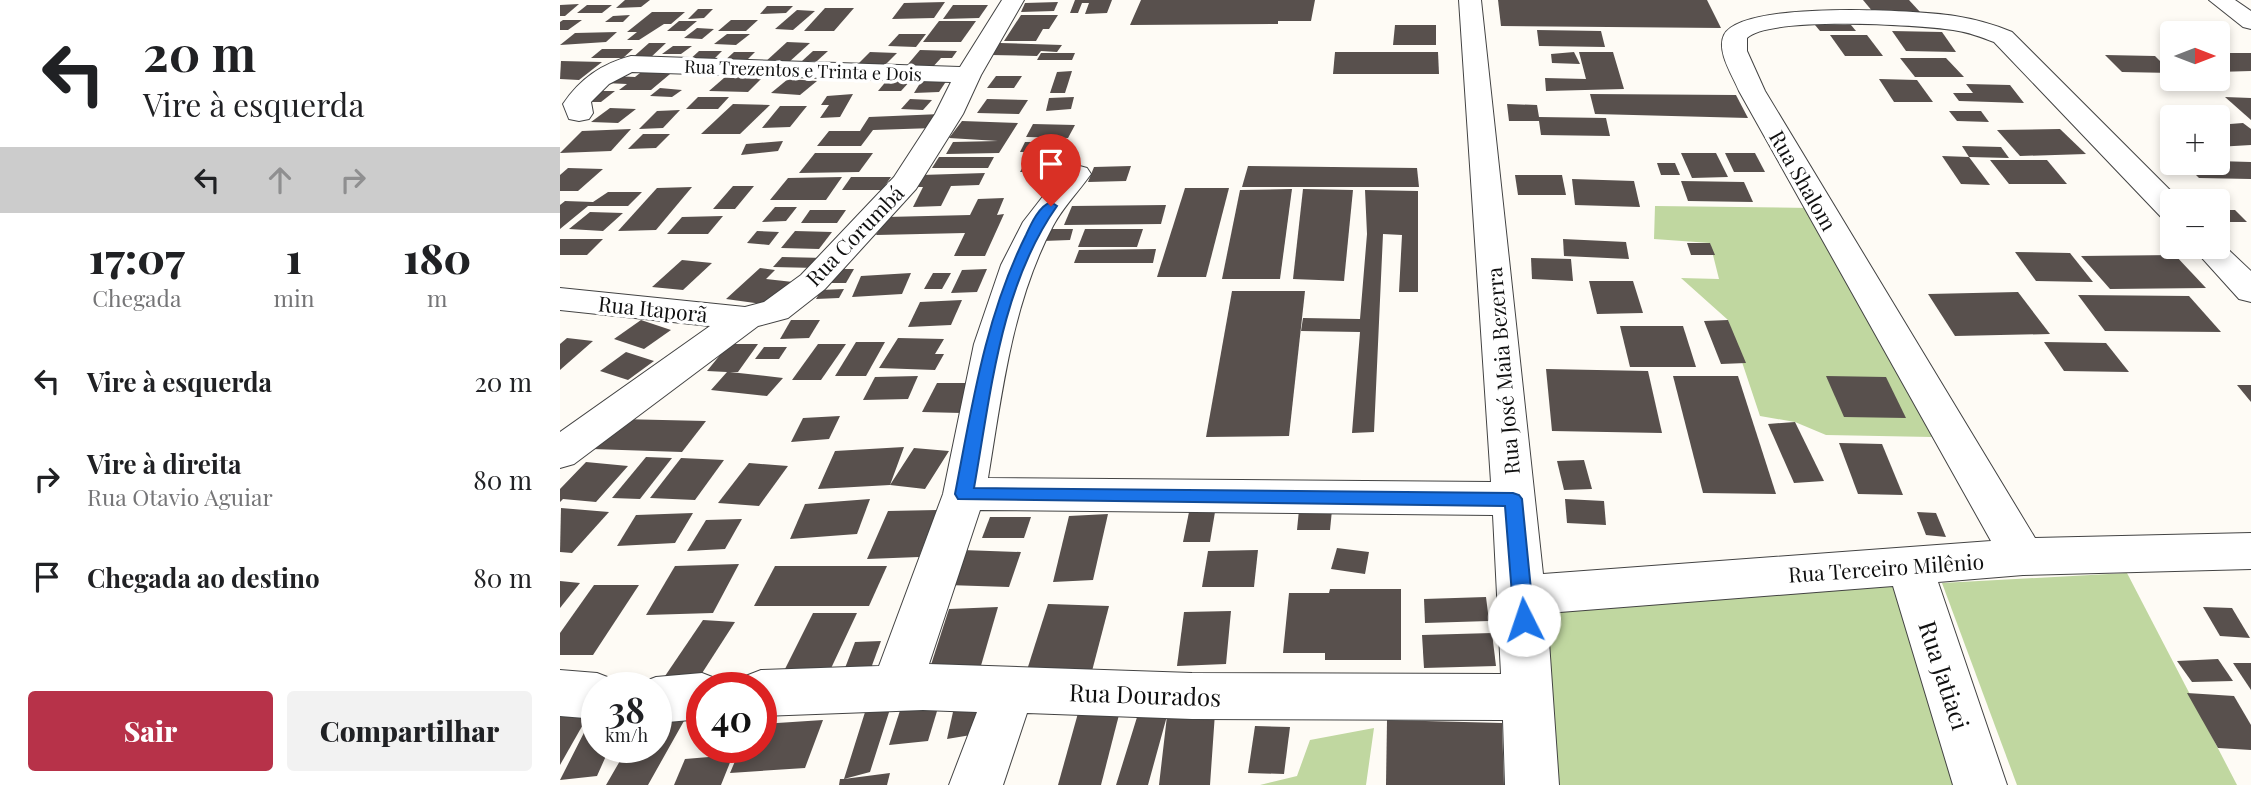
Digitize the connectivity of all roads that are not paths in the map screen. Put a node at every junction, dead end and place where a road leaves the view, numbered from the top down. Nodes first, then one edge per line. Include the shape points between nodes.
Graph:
1 (1013, 0) edge
2 (1469, 0) edge
3 (2220, 0) edge
4 (1860, 9) edge
5 (2251, 22) edge
6 (968, 75) junction
7 (560, 83) edge
8 (1076, 173) dead end
9 (2160, 198) edge
10 (2220, 259) edge
11 (2251, 291) edge
12 (560, 299) edge
13 (746, 318) junction
14 (560, 453) edge
15 (964, 494) junction
16 (1513, 499) junction
17 (2251, 551) edge
18 (2023, 557) junction
19 (1909, 564) junction
20 (1522, 595) junction
21 (896, 687) junction
22 (1010, 690) junction
23 (777, 692) edge
24 (560, 693) edge
25 (581, 695) edge
26 (1529, 697) junction
27 (976, 785) edge
28 (1532, 785) edge
29 (1980, 785) edge

1 - 6 street, Rua Corumbá
2 - 16 street, Rua José Maia Bezerra
3 - 5 street
4 - 9 street, Rua Shalom via 1967,23 2003,37
4 - 18 street, Rua Shalom via 1759,22 1735,37 1735,51 1752,91
6 - 7 street, Rua Trezentos e Trinta e Dois via 631,64 616,69 584,101
6 - 13 street, Rua Corumbá via 905,183 839,256 776,310
8 - 15 street via 1039,222 1018,265 992,344
10 - 11 street
12 - 13 street, Rua Itaporã
13 - 14 street, Rua Corumbá
15 - 16 street
15 - 21 street
16 - 20 street, Rua José Maia Bezerra
17 - 18 street, Rua Terceiro Milênio
18 - 19 street, Rua Terceiro Milênio
19 - 20 street, Rua Terceiro Milênio
19 - 29 street, Rua Jatiaci
20 - 26 street, Rua José Maia Bezerra
21 - 22 street, Rua Dourados
21 - 23 street, Rua Dourados
22 - 26 street, Rua Dourados via 1192,696
22 - 27 street
24 - 25 street
26 - 28 street, Rua José Maia Bezerra

